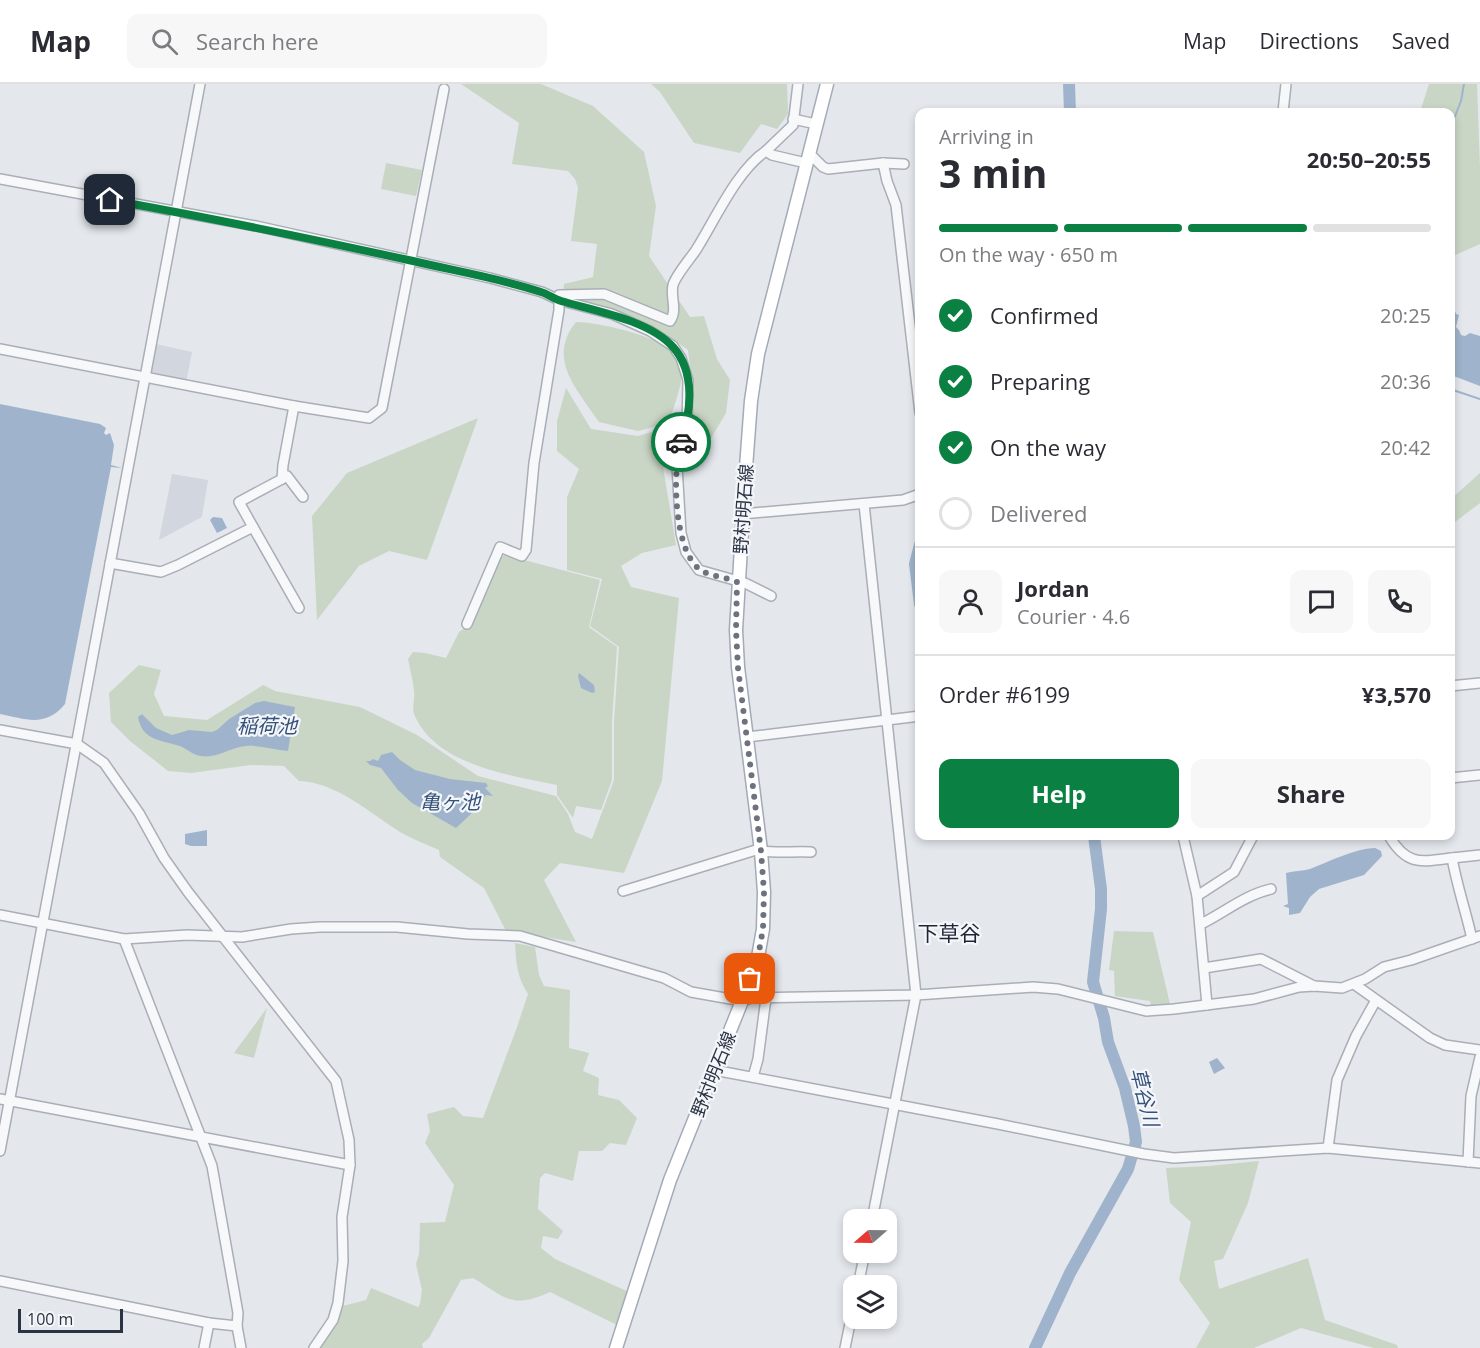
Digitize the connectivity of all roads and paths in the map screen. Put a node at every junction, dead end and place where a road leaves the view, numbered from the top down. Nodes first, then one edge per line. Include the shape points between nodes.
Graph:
1 (200, 84) edge
2 (798, 84) edge
3 (827, 84) edge
4 (1287, 84) edge
5 (444, 89) dead end
6 (1284, 108) edge
7 (793, 119) junction
8 (816, 124) junction
9 (766, 151) junction
10 (807, 158) junction
11 (883, 163) junction
12 (904, 164) dead end
13 (0, 179) edge
14 (177, 212) junction
15 (411, 261) junction
16 (559, 300) junction
17 (0, 349) edge
18 (915, 370) edge
19 (145, 377) junction
20 (294, 406) junction
21 (282, 479) junction
22 (915, 496) edge
23 (303, 497) dead end
24 (864, 504) junction
25 (742, 514) junction
26 (253, 527) junction
27 (110, 563) junction
28 (737, 582) junction
29 (771, 596) dead end
30 (299, 608) dead end
31 (467, 624) dead end
32 (1480, 683) edge
33 (1455, 686) edge
34 (915, 717) edge
35 (886, 720) junction
36 (0, 730) edge
37 (747, 737) junction
38 (77, 744) junction
39 (1480, 775) edge
40 (1455, 778) edge
41 (1184, 840) edge
42 (1250, 840) edge
43 (1391, 840) edge
44 (761, 851) junction
45 (811, 852) dead end
46 (1480, 855) edge
47 (1452, 858) junction
48 (1271, 889) dead end
49 (623, 891) dead end
50 (1197, 896) junction
51 (0, 915) edge
52 (43, 923) junction
53 (1201, 924) junction
54 (223, 936) junction
55 (1476, 937) edge
56 (124, 939) junction
57 (1204, 968) junction
58 (1354, 984) junction
59 (1314, 986) junction
60 (916, 995) junction
61 (766, 998) junction
62 (1376, 1000) junction
63 (742, 1001) junction
64 (1207, 1005) junction
65 (1480, 1050) edge
66 (1480, 1057) edge
67 (714, 1070) junction
68 (753, 1077) junction
69 (5, 1100) edge
70 (895, 1105) junction
71 (202, 1138) junction
72 (1328, 1148) junction
73 (0, 1150) edge
74 (1468, 1162) junction
75 (1480, 1163) edge
76 (350, 1165) junction
77 (874, 1209) edge
78 (0, 1281) edge
79 (209, 1323) junction
80 (237, 1326) junction
81 (849, 1329) edge
82 (204, 1348) edge
83 (241, 1348) edge
84 (314, 1348) edge
85 (616, 1348) edge
86 (845, 1348) edge

1 - 14 street
2 - 7 street
3 - 8 main road, 野村明石線
4 - 6 street
5 - 15 street
7 - 8 street
7 - 9 street via 793,125
8 - 10 main road, 野村明石線
9 - 10 street
9 - 16 street via 750,165 725,201 673,285 674,315 670,321 604,294 559,295
10 - 11 street via 828,169
10 - 25 main road, 野村明石線 via 758,354
11 - 12 street
11 - 18 street via 896,205
13 - 14 street
14 - 15 street
14 - 19 street
15 - 16 street via 490,278
15 - 20 street via 382,408 369,418
16 - 28 street via 612,314 650,331 673,346 681,358 688,380 687,424 677,466 686,552 699,570
16 - 31 street via 534,463 526,550 522,556 500,547
17 - 19 street
19 - 20 street
19 - 27 street
20 - 21 street
21 - 23 street via 287,476
21 - 26 street via 239,502
22 - 24 street
24 - 25 street
24 - 35 street
25 - 28 main road, 野村明石線
26 - 27 street via 161,572
26 - 30 street
27 - 38 street
28 - 29 street
28 - 37 main road, 野村明石線 via 738,668
32 - 33 street
34 - 35 street
35 - 37 street
35 - 60 street
36 - 38 street
37 - 44 main road, 野村明石線
38 - 52 street
38 - 54 street via 112,773 178,878
39 - 40 street
41 - 50 street
42 - 50 street via 1234,872
43 - 47 street via 1406,857 1418,862
44 - 45 street
44 - 49 street
44 - 63 main road, 野村明石線 via 763,929 758,957
46 - 47 street
47 - 55 street via 1459,894
48 - 53 street via 1253,893
50 - 53 street
51 - 52 street
52 - 56 street
52 - 69 street
53 - 57 street
54 - 56 street
54 - 63 street via 300,928 386,927 520,936 664,978 691,992
54 - 76 street via 336,1081 349,1140
55 - 58 street via 1384,968
56 - 71 street
57 - 59 street via 1261,959
57 - 64 street
58 - 59 street via 1342,988
58 - 62 street
59 - 64 street
60 - 61 street
60 - 64 street via 1034,987 1058,989 1146,1011
60 - 70 street
61 - 63 street
61 - 68 street
62 - 65 street via 1430,1038 1445,1045
62 - 72 street via 1337,1080
63 - 67 main road, 野村明石線
66 - 74 street via 1472,1096
67 - 68 street
67 - 85 main road, 野村明石線 via 670,1180
68 - 70 street
69 - 71 street
69 - 73 street
70 - 72 street via 1174,1158
70 - 77 street
71 - 76 street
71 - 80 street via 212,1166
72 - 74 street
74 - 75 street
76 - 84 street via 342,1217 343,1261 338,1304 333,1320
78 - 79 street
79 - 80 street
79 - 82 street
80 - 83 street
81 - 86 street

